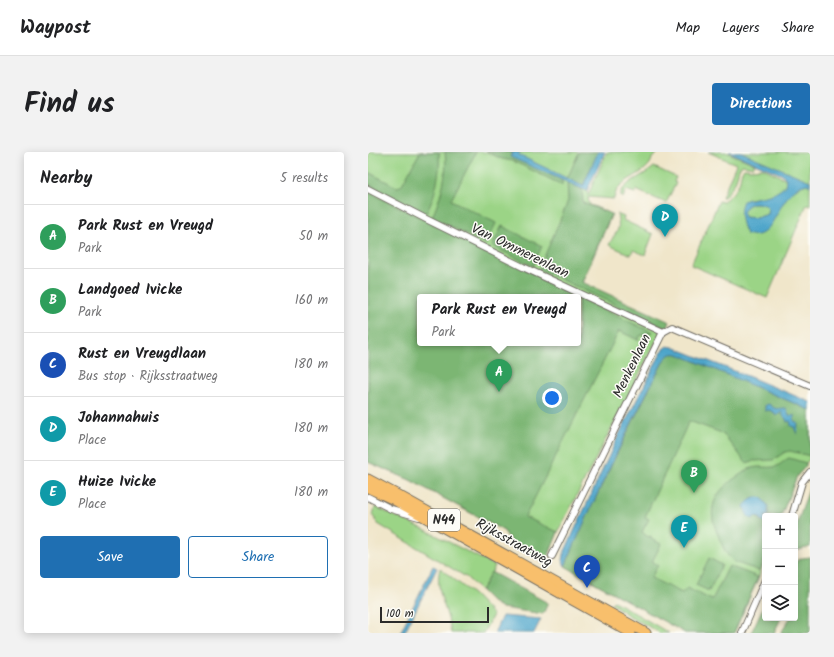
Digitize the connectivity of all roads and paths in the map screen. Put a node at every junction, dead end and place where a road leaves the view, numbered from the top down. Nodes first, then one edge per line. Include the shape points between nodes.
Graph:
1 (368, 188) edge
2 (663, 332) junction
3 (810, 386) edge
4 (810, 472) edge
5 (368, 480) edge
6 (368, 488) edge
7 (368, 497) edge
8 (793, 513) edge
9 (428, 520) junction
10 (552, 556) dead end
11 (763, 585) edge
12 (631, 633) edge
13 (646, 633) edge
14 (742, 633) edge

1 - 2 street, Van Ommerenlaan via 523,267
2 - 3 street, Menkenlaan via 672,327
2 - 10 street, Menkenlaan
4 - 8 street via 802,482
5 - 13 main road, Rijksstraatweg / N44
6 - 9 main road, Rijksstraatweg / N44
7 - 9 street, Rijksstraatweg / N44 via 391,509
9 - 12 main road, Rijksstraatweg / N44
11 - 14 street

